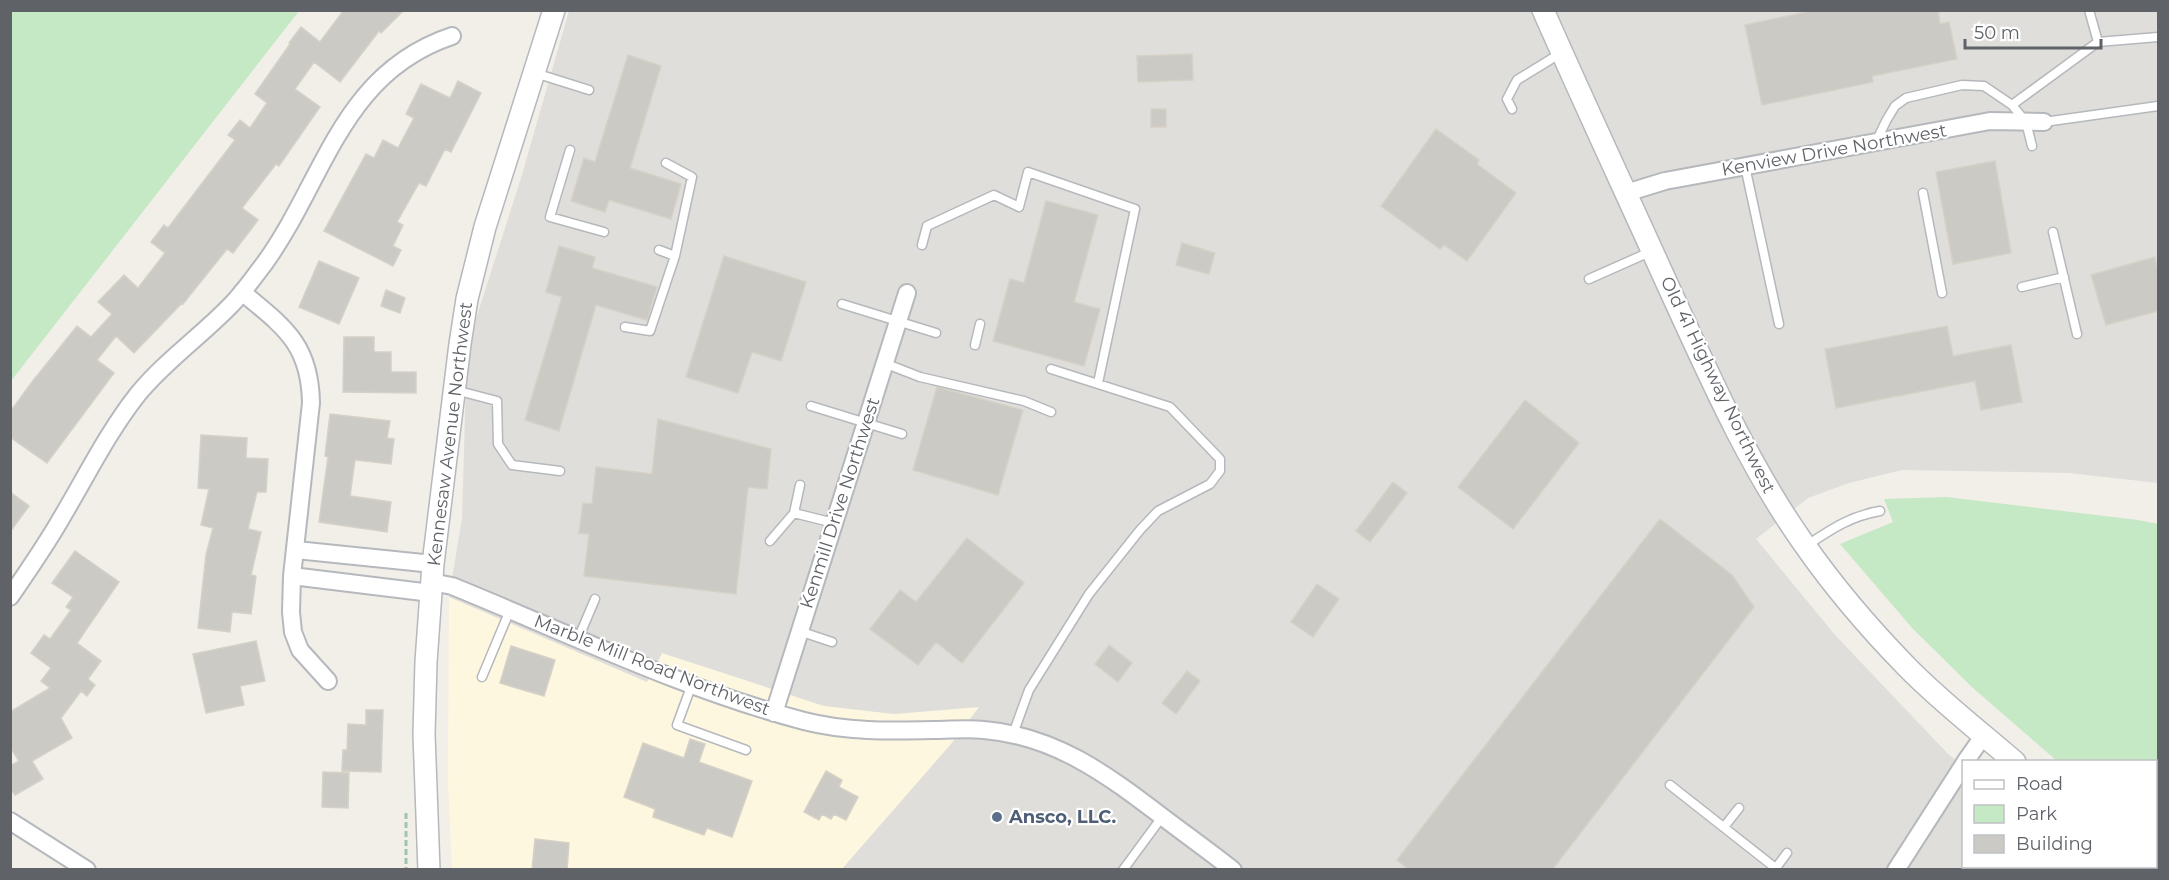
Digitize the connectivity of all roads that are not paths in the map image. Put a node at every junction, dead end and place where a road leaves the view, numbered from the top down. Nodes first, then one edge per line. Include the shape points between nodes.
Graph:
1 (554, 10) edge
2 (1543, 10) edge
3 (2089, 10) edge
4 (452, 36) dead end
5 (2158, 37) edge
6 (2098, 42) junction
7 (1562, 52) junction
8 (534, 72) junction
9 (589, 90) dead end
10 (2013, 105) junction
11 (2158, 106) edge
12 (1512, 109) dead end
13 (2026, 122) junction
14 (2044, 122) joint
15 (1876, 142) junction
16 (2032, 146) dead end
17 (570, 150) dead end
18 (666, 163) dead end
19 (1744, 166) junction
20 (1626, 193) junction
21 (1923, 193) dead end
22 (604, 232) dead end
23 (2053, 232) dead end
24 (921, 244) dead end
25 (659, 250) dead end
26 (1652, 251) junction
27 (675, 256) junction
28 (2064, 277) junction
29 (1589, 279) dead end
30 (2022, 287) dead end
31 (242, 292) junction
32 (906, 292) dead end
33 (1942, 293) dead end
34 (842, 304) dead end
35 (898, 321) junction
36 (980, 324) dead end
37 (1779, 324) dead end
38 (625, 327) dead end
39 (936, 333) dead end
40 (2077, 334) dead end
41 (975, 345) dead end
42 (884, 363) junction
43 (1051, 369) dead end
44 (1098, 383) junction
45 (455, 390) junction
46 (811, 406) dead end
47 (1050, 412) dead end
48 (866, 422) junction
49 (902, 434) dead end
50 (560, 471) dead end
51 (800, 485) dead end
52 (1880, 511) dead end
53 (794, 513) junction
54 (834, 522) junction
55 (770, 541) dead end
56 (1805, 547) junction
57 (296, 550) junction
58 (292, 576) junction
59 (432, 579) junction
60 (10, 597) edge
61 (596, 599) dead end
62 (510, 610) junction
63 (799, 631) junction
64 (578, 639) junction
65 (832, 642) dead end
66 (482, 677) dead end
67 (328, 681) dead end
68 (692, 684) junction
69 (774, 713) junction
70 (1013, 734) junction
71 (1984, 735) junction
72 (746, 750) dead end
73 (1966, 760) edge
74 (2013, 760) edge
75 (1962, 766) edge
76 (1670, 784) dead end
77 (1739, 808) dead end
78 (1162, 817) junction
79 (10, 821) edge
80 (1724, 827) junction
81 (1787, 853) dead end
82 (1777, 869) edge
83 (87, 870) edge
84 (429, 870) edge
85 (1124, 870) edge
86 (1233, 870) edge
87 (1896, 870) edge

1 - 8 street, Kennesaw Avenue Northwest
2 - 7 street, Old 41 Highway Northwest
3 - 6 lane
4 - 31 street via 404,58 362,100 335,137 281,239
5 - 6 lane
6 - 10 lane
7 - 12 lane via 1517,80 1508,99
7 - 20 street, Old 41 Highway Northwest
8 - 9 lane
8 - 45 street, Kennesaw Avenue Northwest via 485,227 467,299
10 - 13 lane
10 - 15 lane via 1984,86 1962,86 1906,98 1895,106
11 - 14 lane
13 - 14 street, Kenview Drive Northwest
13 - 15 street, Kenview Drive Northwest via 1990,121
13 - 16 lane
15 - 19 street, Kenview Drive Northwest
17 - 22 lane via 550,217
18 - 27 lane via 693,177
19 - 20 street, Kenview Drive Northwest
19 - 37 lane
20 - 26 street, Old 41 Highway Northwest
21 - 33 lane
23 - 28 lane
24 - 44 lane via 927,226 994,195 1019,207 1028,172 1135,209
25 - 27 lane
26 - 29 lane
26 - 56 street, Old 41 Highway Northwest via 1743,444
27 - 38 lane via 650,331
28 - 30 lane
28 - 40 lane
31 - 57 street via 288,331 309,376 311,403
31 - 60 street via 159,372 127,409
32 - 35 street, Kenmill Drive Northwest
34 - 35 lane
35 - 39 lane
35 - 42 street, Kenmill Drive Northwest
36 - 41 lane
42 - 47 lane via 920,377 1024,401
42 - 48 street, Kenmill Drive Northwest
43 - 44 lane
44 - 70 lane via 1170,407 1220,459 1220,471 1210,484 1158,511 1089,594 1029,690
45 - 50 lane via 497,400 498,444 512,465
45 - 59 street, Kennesaw Avenue Northwest
46 - 48 lane
48 - 49 lane
48 - 54 street, Kenmill Drive Northwest
51 - 53 lane
52 - 56 lane via 1860,515
53 - 54 lane
53 - 55 lane
54 - 63 street, Kenmill Drive Northwest
56 - 71 street, Old 41 Highway Northwest via 1906,667
57 - 58 street
57 - 59 street
58 - 59 street
58 - 67 street via 293,632 300,650
59 - 62 street, Marble Mill Road Northwest
59 - 84 street, Kennesaw Avenue Northwest via 424,699
61 - 64 lane
62 - 64 street, Marble Mill Road Northwest
62 - 66 lane
63 - 65 lane
63 - 69 street, Kenmill Drive Northwest
64 - 68 street, Marble Mill Road Northwest
68 - 69 street, Marble Mill Road Northwest
68 - 72 lane via 677,725
69 - 70 street, Marble Mill Road Northwest via 835,729 974,729
70 - 78 street, Marble Mill Road Northwest via 1086,762
71 - 73 street
71 - 74 street, Old 41 Highway Northwest
75 - 87 street
76 - 80 lane
77 - 80 lane
78 - 85 lane
78 - 86 street, Marble Mill Road Northwest
79 - 83 street
80 - 82 lane
81 - 82 lane

